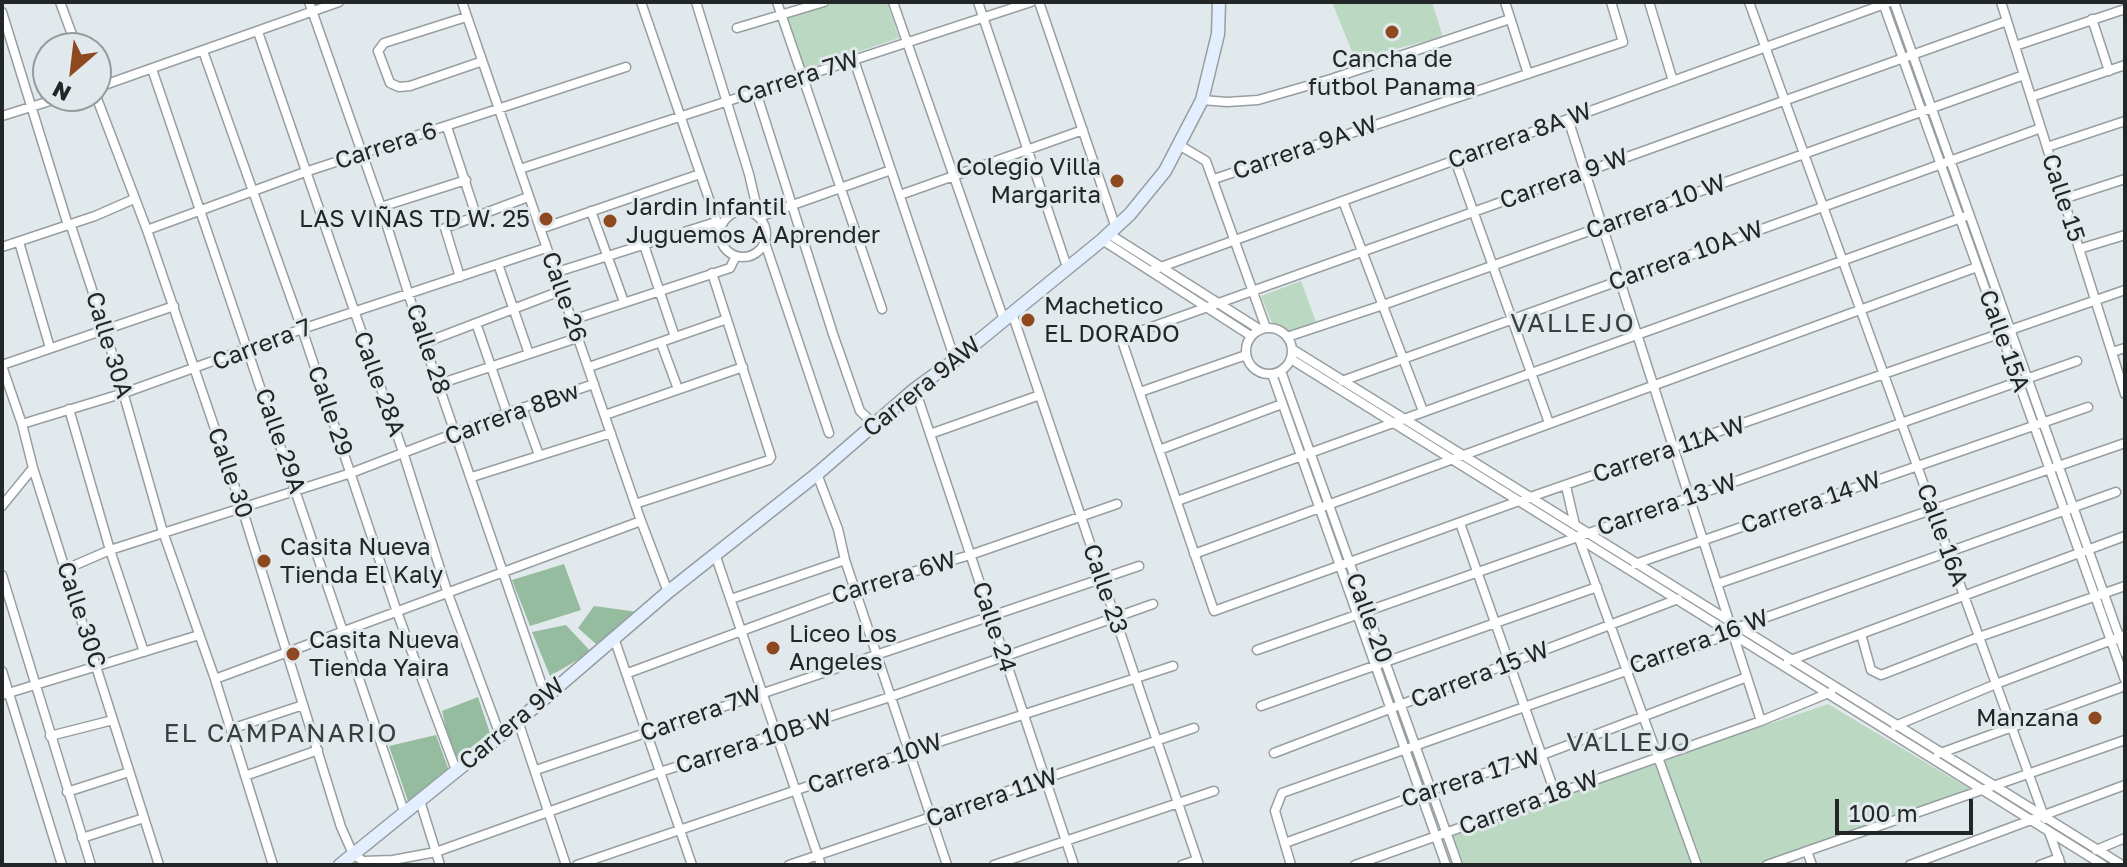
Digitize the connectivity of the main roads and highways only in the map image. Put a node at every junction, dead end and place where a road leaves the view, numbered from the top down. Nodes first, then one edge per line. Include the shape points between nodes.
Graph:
1 (1219, 2) edge
2 (668, 592) joint
3 (340, 865) edge

1 - 2 main road, Carrera 9AW via 1218,34 1202,100 1165,171 1142,201 1109,234
2 - 3 main road, Carrera 9W

